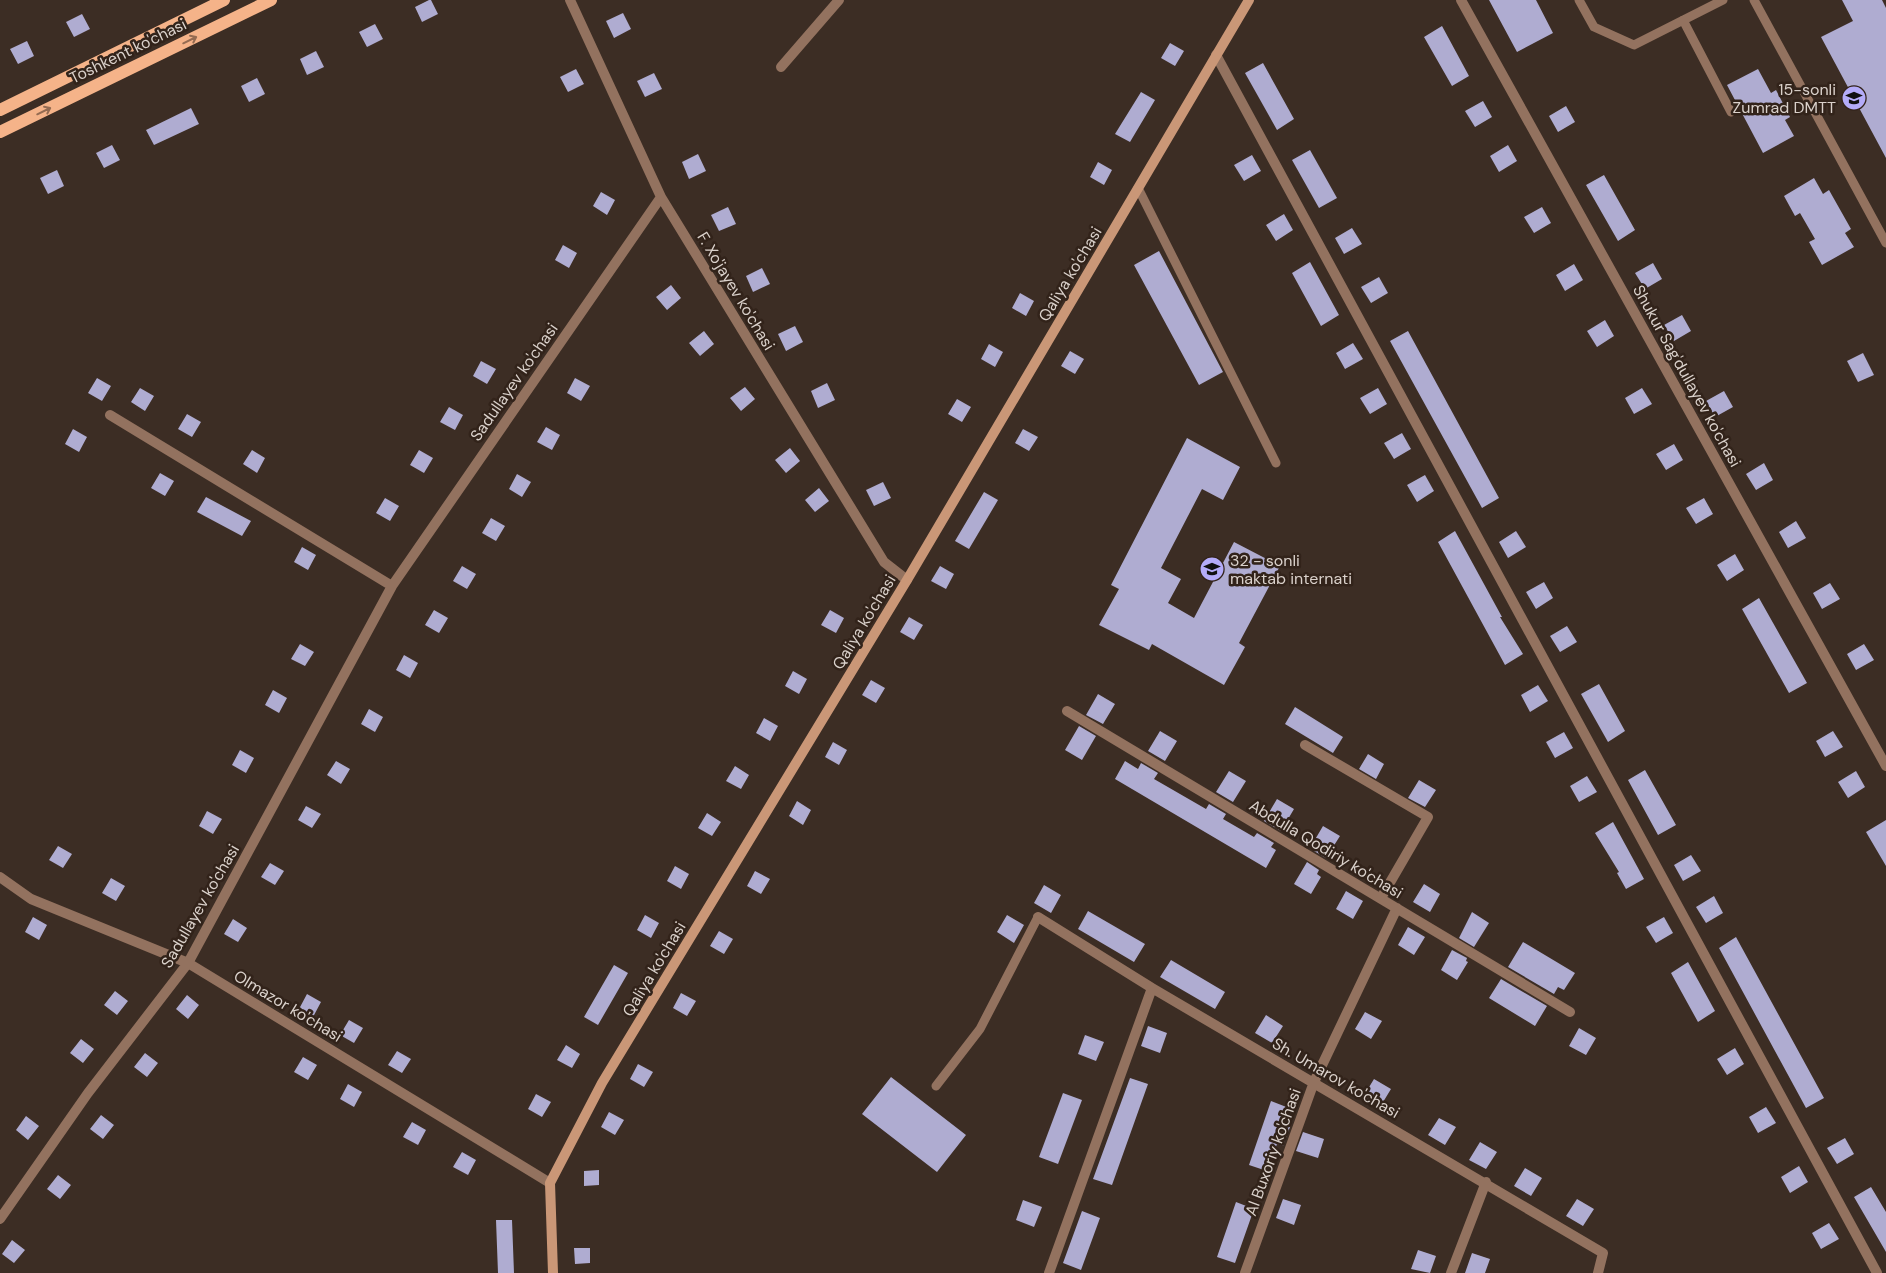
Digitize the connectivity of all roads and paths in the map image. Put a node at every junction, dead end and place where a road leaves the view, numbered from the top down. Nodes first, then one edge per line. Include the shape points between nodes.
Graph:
1 (224, 0) edge
2 (271, 0) edge
3 (570, 0) edge
4 (839, 0) edge
5 (1249, 0) edge
6 (1461, 0) edge
7 (1579, 0) edge
8 (1723, 0) edge
9 (1754, 0) edge
10 (1683, 20) junction
11 (1216, 56) junction
12 (781, 67) dead end
13 (0, 110) edge
14 (1731, 112) dead end
15 (0, 132) edge
16 (1138, 188) junction
17 (661, 196) junction
18 (1886, 242) edge
19 (110, 415) dead end
20 (1276, 462) dead end
21 (907, 580) junction
22 (392, 586) junction
23 (1067, 711) dead end
24 (1305, 745) dead end
25 (1886, 766) edge
26 (0, 877) edge
27 (1381, 898) junction
28 (1397, 908) junction
29 (1038, 917) joint
30 (188, 963) junction
31 (1152, 988) junction
32 (1570, 1012) dead end
33 (1314, 1082) junction
34 (936, 1086) dead end
35 (1486, 1182) junction
36 (550, 1183) junction
37 (0, 1219) edge
38 (553, 1273) edge
39 (1049, 1273) edge
40 (1245, 1273) edge
41 (1450, 1273) edge
42 (1598, 1273) edge
43 (1877, 1273) edge

1 - 13 main road, Toshkent ko'chasi
15 -> 2 main road, Toshkent ko'chasi
3 - 17 street, F. Xo'jayev ko'chasi
4 - 12 street
5 - 11 main road, Qaliya ko'chasi
6 - 25 street, Shukur Sag'dullayev ko'chasi
7 - 10 lane via 1594,27 1634,45
8 - 10 lane
9 - 18 lane
10 - 14 lane
11 - 16 main road, Qaliya ko'chasi
11 - 43 street
16 - 20 lane
16 - 21 main road, Qaliya ko'chasi
17 - 21 street, F. Xo'jayev ko'chasi via 884,562
17 - 22 street, Sadullayev ko'chasi
19 - 22 street
21 - 36 main road, Qaliya ko'chasi via 602,1083
22 - 30 street, Sadullayev ko'chasi
23 - 27 street, Abdulla Qodiriy ko'chasi
24 - 27 street via 1428,817
26 - 30 street, Olmazor ko'chasi via 31,899
27 - 28 street, Abdulla Qodiriy ko'chasi
28 - 32 street, Abdulla Qodiriy ko'chasi
28 - 33 street, Al Buxoriy ko'chasi
29 - 31 street, Sh. Umarov ko'chasi
29 - 34 lane via 980,1029
30 - 36 street, Olmazor ko'chasi
30 - 37 street, Sadullayev ko'chasi via 88,1093
31 - 33 street, Sh. Umarov ko'chasi
31 - 39 street
33 - 35 street, Sh. Umarov ko'chasi
33 - 40 street, Al Buxoriy ko'chasi
35 - 41 street
35 - 42 street, Sh. Umarov ko'chasi via 1603,1253
36 - 38 main road, Qaliya ko'chasi

